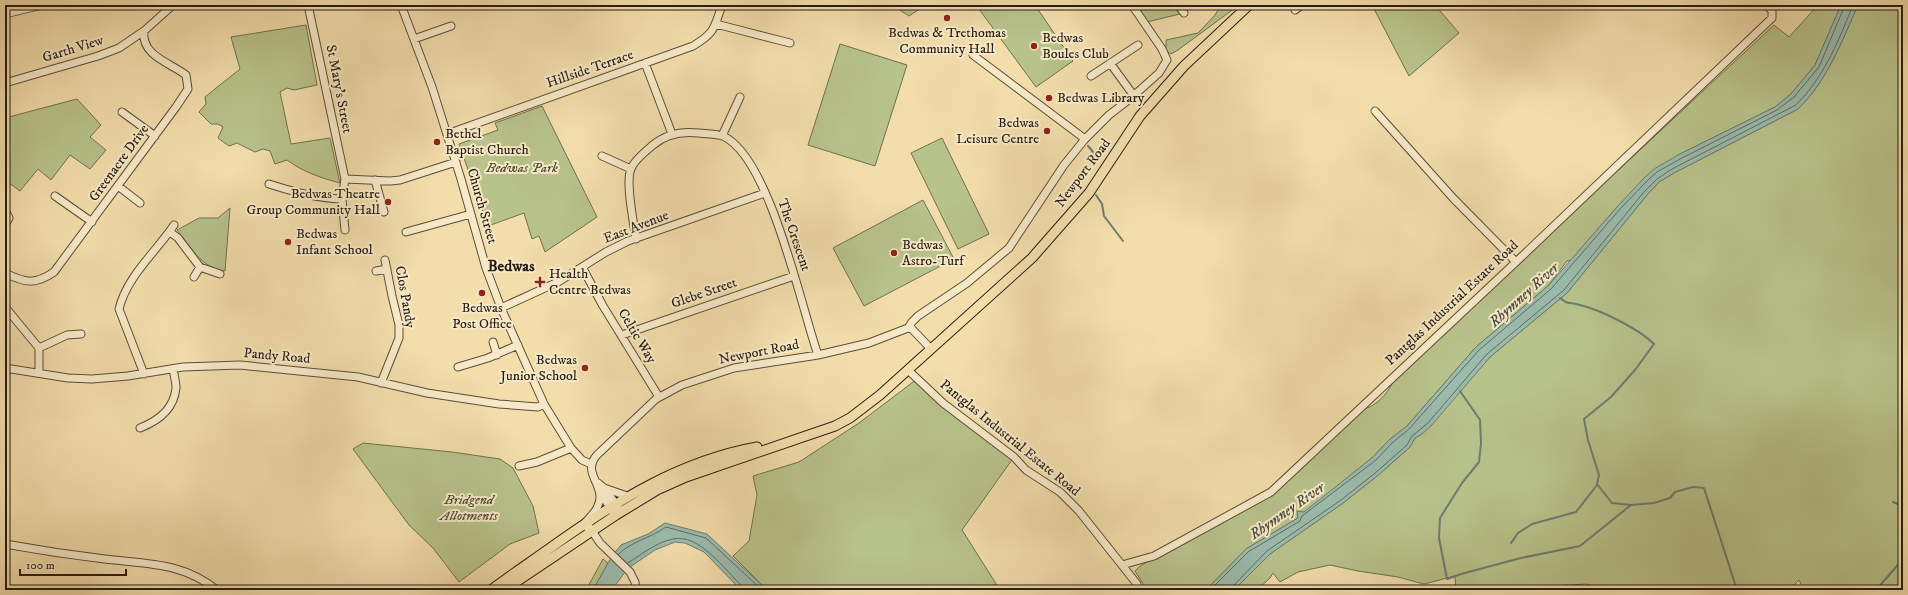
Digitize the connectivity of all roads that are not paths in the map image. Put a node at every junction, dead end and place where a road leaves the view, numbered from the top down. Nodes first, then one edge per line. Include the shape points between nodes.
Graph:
1 (42, 5) edge
2 (173, 5) edge
3 (308, 5) edge
4 (401, 5) edge
5 (722, 5) edge
6 (1132, 5) edge
7 (1178, 5) edge
8 (1249, 5) edge
9 (1302, 5) edge
10 (1768, 5) edge
11 (1295, 10) dead end
12 (1184, 13) dead end
13 (5, 14) edge
14 (716, 24) junction
15 (451, 26) dead end
16 (144, 31) junction
17 (414, 39) junction
18 (790, 43) dead end
19 (1138, 44) dead end
20 (973, 55) dead end
21 (645, 63) junction
22 (1110, 63) junction
23 (1091, 76) dead end
24 (5, 83) edge
25 (1134, 96) junction
26 (740, 97) dead end
27 (1375, 111) dead end
28 (122, 112) dead end
29 (447, 134) junction
30 (672, 134) junction
31 (155, 136) junction
32 (722, 136) junction
33 (1085, 139) junction
34 (602, 156) dead end
35 (456, 162) junction
36 (630, 170) junction
37 (345, 179) junction
38 (375, 180) junction
39 (269, 184) dead end
40 (118, 186) junction
41 (765, 193) junction
42 (55, 196) dead end
43 (342, 199) junction
44 (140, 203) dead end
45 (5, 210) edge
46 (384, 212) dead end
47 (471, 214) junction
48 (92, 222) junction
49 (5, 225) edge
50 (345, 230) dead end
51 (406, 232) dead end
52 (636, 239) junction
53 (385, 260) dead end
54 (1516, 262) junction
55 (200, 267) junction
56 (582, 267) junction
57 (387, 269) junction
58 (376, 271) dead end
59 (5, 273) edge
60 (220, 274) dead end
61 (794, 276) junction
62 (194, 277) dead end
63 (5, 307) edge
64 (501, 308) junction
65 (908, 328) junction
66 (81, 334) dead end
67 (622, 335) junction
68 (492, 342) dead end
69 (518, 346) junction
70 (39, 348) junction
71 (931, 349) junction
72 (497, 355) junction
73 (818, 355) junction
74 (458, 367) dead end
75 (5, 368) edge
76 (174, 369) junction
77 (908, 370) junction
78 (39, 373) junction
79 (144, 374) junction
80 (381, 382) junction
81 (659, 397) junction
82 (544, 404) junction
83 (140, 428) dead end
84 (786, 442) junction
85 (571, 448) junction
86 (591, 464) junction
87 (519, 466) dead end
88 (602, 490) junction
89 (627, 496) junction
90 (616, 509) junction
91 (583, 525) junction
92 (593, 532) junction
93 (5, 544) edge
94 (1122, 566) junction
95 (1137, 584) dead end
96 (217, 590) edge
97 (491, 590) edge
98 (504, 590) edge
99 (636, 590) edge

1 - 13 street
2 - 16 street, Garth View
3 - 37 street, St Mary's Street
4 - 17 street, Church Street
5 - 14 street, Hillside Terrace
6 - 25 street, Newport Road via 1167,60 1164,67
7 - 12 street
8 - 71 main road, Newport Road via 1184,66 1140,116 1089,193 1032,258
9 - 11 street
10 - 54 street, Pantglas Industrial Estate Road via 1772,10 1772,18
14 - 18 street
14 - 21 street, Hillside Terrace via 708,38 694,46
15 - 17 street
16 - 24 street, Garth View via 119,48 98,56
16 - 31 street, Greenacre Drive via 143,39 150,51 188,78 188,88
17 - 29 street, Church Street
19 - 22 street
20 - 33 street
21 - 29 street, Hillside Terrace
21 - 30 street
22 - 23 street
22 - 25 street
25 - 33 street, Newport Road via 1109,115
26 - 32 street
27 - 54 street via 1453,198
28 - 31 street
29 - 35 street, Church Street
30 - 32 street
30 - 36 street via 659,140
31 - 40 street, Greenacre Drive
32 - 41 street, The Crescent via 742,152
33 - 65 street, Newport Road via 1064,165 1008,248 967,283 918,316
34 - 36 street
35 - 38 street via 400,180
35 - 47 street, Church Street
36 - 52 street
37 - 38 street
37 - 43 street, St Mary's Street
38 - 46 street
39 - 43 street via 302,195
40 - 44 street
40 - 48 street, Greenacre Drive
41 - 52 street, East Avenue
41 - 61 street, The Crescent via 784,240
42 - 48 street
43 - 50 street, St Mary's Street
45 - 49 street via 9,218
47 - 51 street
47 - 64 street, Church Street via 486,268
48 - 59 street, Greenacre Drive via 63,262 46,278 36,282 25,281
52 - 56 street, East Avenue via 606,252
53 - 57 street, Clos Pandy
54 - 94 street, Pantglas Industrial Estate Road via 1271,492 1154,556
55 - 60 street
55 - 62 street
55 - 79 street via 172,228 121,299 119,309
56 - 64 street, East Avenue via 541,290
56 - 67 street, Celtic Way
57 - 58 street
57 - 80 street, Clos Pandy via 400,325 398,338
61 - 67 street, Glebe Street
61 - 73 street, The Crescent
63 - 70 street
64 - 69 street, Church Street
65 - 71 street
65 - 73 street, Newport Road via 877,341
66 - 70 street via 67,335
67 - 81 street, Celtic Way
68 - 72 street
69 - 72 street
69 - 82 street, Church Street
70 - 78 street
71 - 77 main road, Newport Road
72 - 74 street
73 - 81 street, Newport Road via 734,368 682,385
75 - 78 street, Pandy Road
76 - 79 street, Pandy Road
76 - 80 street, Pandy Road via 240,365 333,373
76 - 83 street via 176,388 170,407 158,419
77 - 84 main road, Newport Road via 880,395 843,422
77 - 94 street, Pantglas Industrial Estate Road via 939,400 1014,457 1026,470 1060,492 1079,511
78 - 79 street, Pandy Road via 92,379
80 - 82 street, Pandy Road via 427,393 499,404 538,407
81 - 86 street, Newport Road via 597,455
82 - 85 street, Church Street
84 - 89 main road, Newport Road via 702,461
84 - 90 main road, Newport Road via 670,484
85 - 86 street, Church Street via 582,460
85 - 87 street via 538,462
86 - 88 street via 591,472
88 - 89 street
88 - 90 street
88 - 91 street via 597,508
89 - 90 main road, Newport Road
90 - 91 main road, Newport Road
90 - 92 main road, Newport Road
91 - 92 street via 588,526
91 - 97 main road, Newport Road
92 - 98 main road, Newport Road
92 - 99 street via 633,577
93 - 96 street via 172,567 199,577
94 - 95 street, Pantglas Industrial Estate Road

